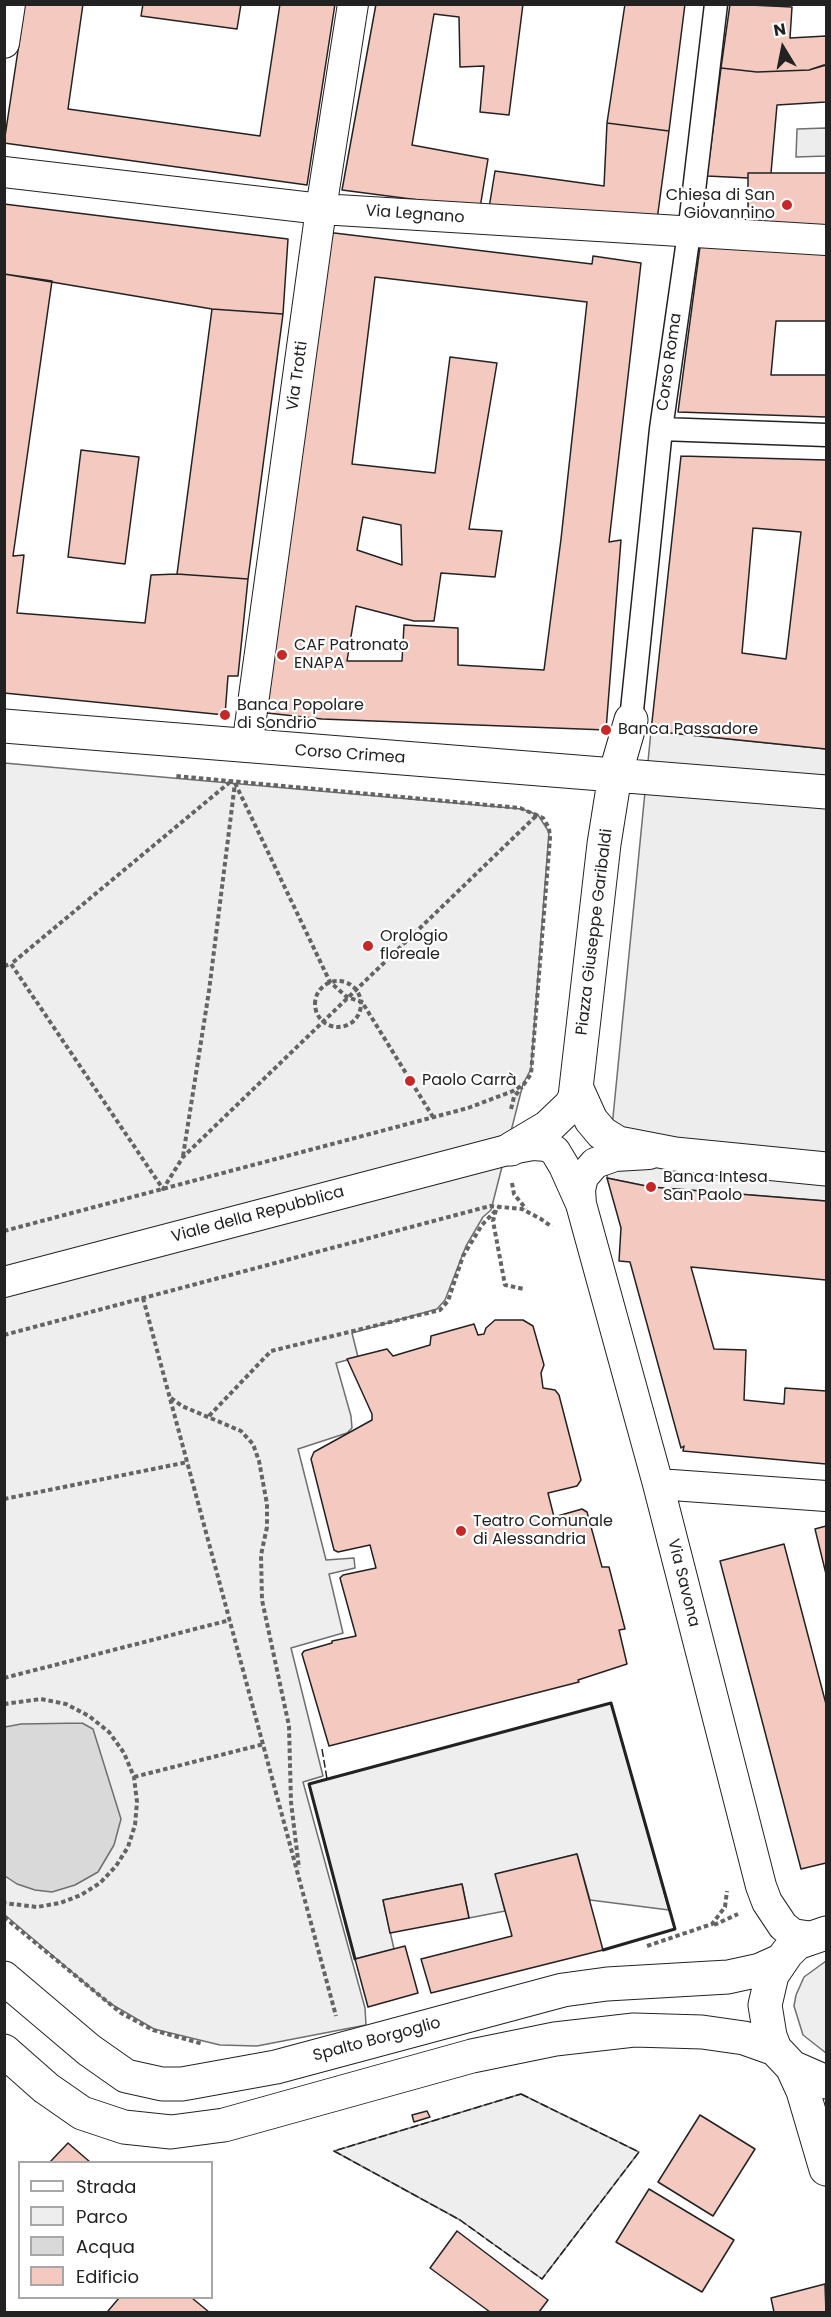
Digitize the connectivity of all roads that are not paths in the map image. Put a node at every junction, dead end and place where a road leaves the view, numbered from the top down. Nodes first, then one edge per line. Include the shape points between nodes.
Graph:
1 (10, 4) edge
2 (353, 4) edge
3 (716, 4) edge
4 (4, 43) edge
5 (4, 172) edge
6 (321, 209) junction
7 (688, 233) junction
8 (826, 240) edge
9 (660, 429) junction
10 (826, 435) edge
11 (631, 720) joint
12 (4, 726) edge
13 (247, 747) junction
14 (545, 770) junction
15 (615, 775) junction
16 (826, 792) edge
17 (604, 844) junction
18 (577, 1089) junction
19 (512, 1149) junction
20 (675, 1154) junction
21 (826, 1169) edge
22 (580, 1204) junction
23 (4, 1282) edge
24 (658, 1484) junction
25 (826, 1496) edge
26 (819, 1935) edge
27 (780, 1961) junction
28 (4, 1978) edge
29 (4, 2051) edge
30 (783, 2058) junction
31 (826, 2082) edge
32 (826, 2169) edge

1 - 4 street
2 - 6 street, Via Trotti
3 - 7 street, Corso Roma
5 - 6 street, Via Legnano
6 - 7 street, Via Legnano
6 - 13 street, Via Trotti
7 - 8 street, Via Legnano
7 - 9 street, Corso Roma
9 - 10 street
9 - 11 street, Corso Roma
11 - 15 main road, Piazza Giuseppe Garibaldi
12 - 13 main road, Corso Crimea
13 - 14 main road, Corso Crimea
14 - 15 main road, Corso Crimea
14 - 17 main road via 572,779 583,789 597,815
15 - 16 main road, Corso Crimea
15 - 17 main road, Piazza Giuseppe Garibaldi
17 - 18 main road, Piazza Giuseppe Garibaldi
18 - 19 main road via 572,1105 561,1116
18 - 20 main road via 591,1120 612,1140
19 - 22 street, Viale della Repubblica via 533,1145 555,1151
19 - 23 street, Viale della Repubblica
20 - 21 main road
20 - 22 street via 634,1154 600,1160 583,1176
22 - 24 street, Via Savona
24 - 25 street
24 - 26 street, Via Savona via 760,1886 783,1926 793,1935
26 - 27 main road via 797,1943
27 - 28 main road, Spalto Borgoglio via 728,1977 563,1990 276,2067 183,2084 126,2076 106,2064
27 - 30 main road via 765,2005 770,2036
29 - 30 main road via 82,2113 124,2127 171,2132 224,2125 472,2056 555,2038 634,2030 702,2032 744,2038
30 - 31 main road
30 - 32 main road via 803,2091

